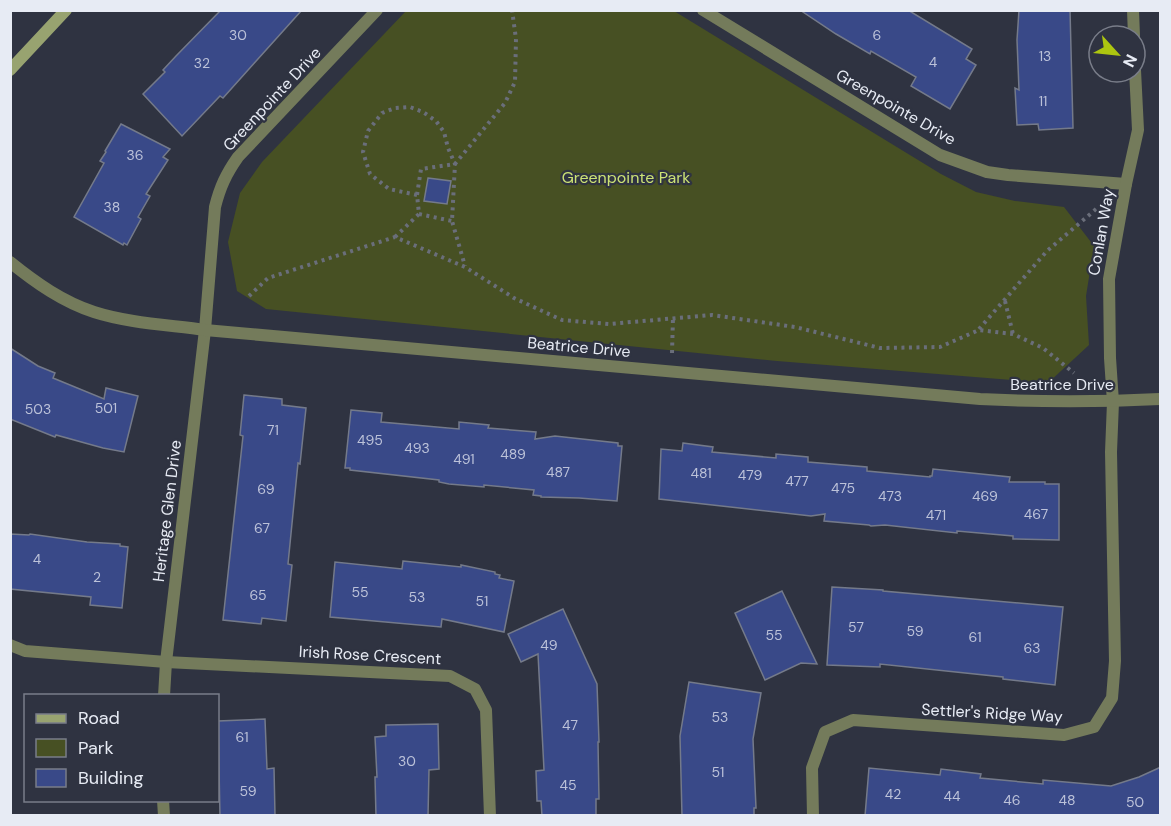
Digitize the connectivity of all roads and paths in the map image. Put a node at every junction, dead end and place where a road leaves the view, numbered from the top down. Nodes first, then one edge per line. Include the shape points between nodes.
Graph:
1 (66, 10) edge
2 (378, 10) edge
3 (512, 10) edge
4 (703, 10) edge
5 (10, 70) edge
6 (1135, 84) edge
7 (456, 164) junction
8 (1126, 184) junction
9 (417, 195) junction
10 (419, 214) junction
11 (452, 221) junction
12 (395, 237) junction
13 (10, 262) edge
14 (465, 267) junction
15 (249, 296) dead end
16 (1005, 300) junction
17 (673, 318) junction
18 (205, 330) junction
19 (979, 330) junction
20 (1013, 334) junction
21 (672, 372) junction
22 (1074, 373) dead end
23 (1161, 399) edge
24 (1113, 402) junction
25 (10, 645) edge
26 (166, 662) junction
27 (164, 694) edge
28 (490, 816) edge
29 (813, 816) edge

1 - 5 main road
2 - 18 street, Greenpointe Drive via 227,172 214,207
3 - 7 path via 515,82 505,103
4 - 8 street, Greenpointe Drive via 940,155 987,172
6 - 8 street, Conlan Way via 1137,130
7 - 9 path via 421,169
7 - 9 path via 444,132 423,111 410,107 382,113 368,131 363,152 370,174 389,189
7 - 11 path
8 - 16 path via 1047,251
8 - 24 street, Conlan Way via 1109,279
9 - 10 path
10 - 11 path
10 - 12 path
11 - 14 path
12 - 14 path
12 - 15 path via 268,278
13 - 18 street, Beatrice Drive via 43,288 96,312
14 - 17 path via 514,298 562,320 609,324
16 - 19 path
16 - 20 path
17 - 19 path via 735,318 795,327 880,348 940,346
17 - 21 path
18 - 21 street, Beatrice Drive
18 - 26 street, Heritage Glen Drive
19 - 20 path
20 - 22 path via 1043,348
21 - 24 street, Beatrice Drive via 980,399
23 - 24 street, Beatrice Drive
24 - 29 street, Settler's Ridge Way via 1115,661 1112,698 1094,727 1064,735 853,720 825,732 812,768
25 - 26 street, Irish Rose Crescent via 25,651
26 - 27 street, Heritage Glen Drive
26 - 28 street, Irish Rose Crescent via 450,676 475,689 486,711

